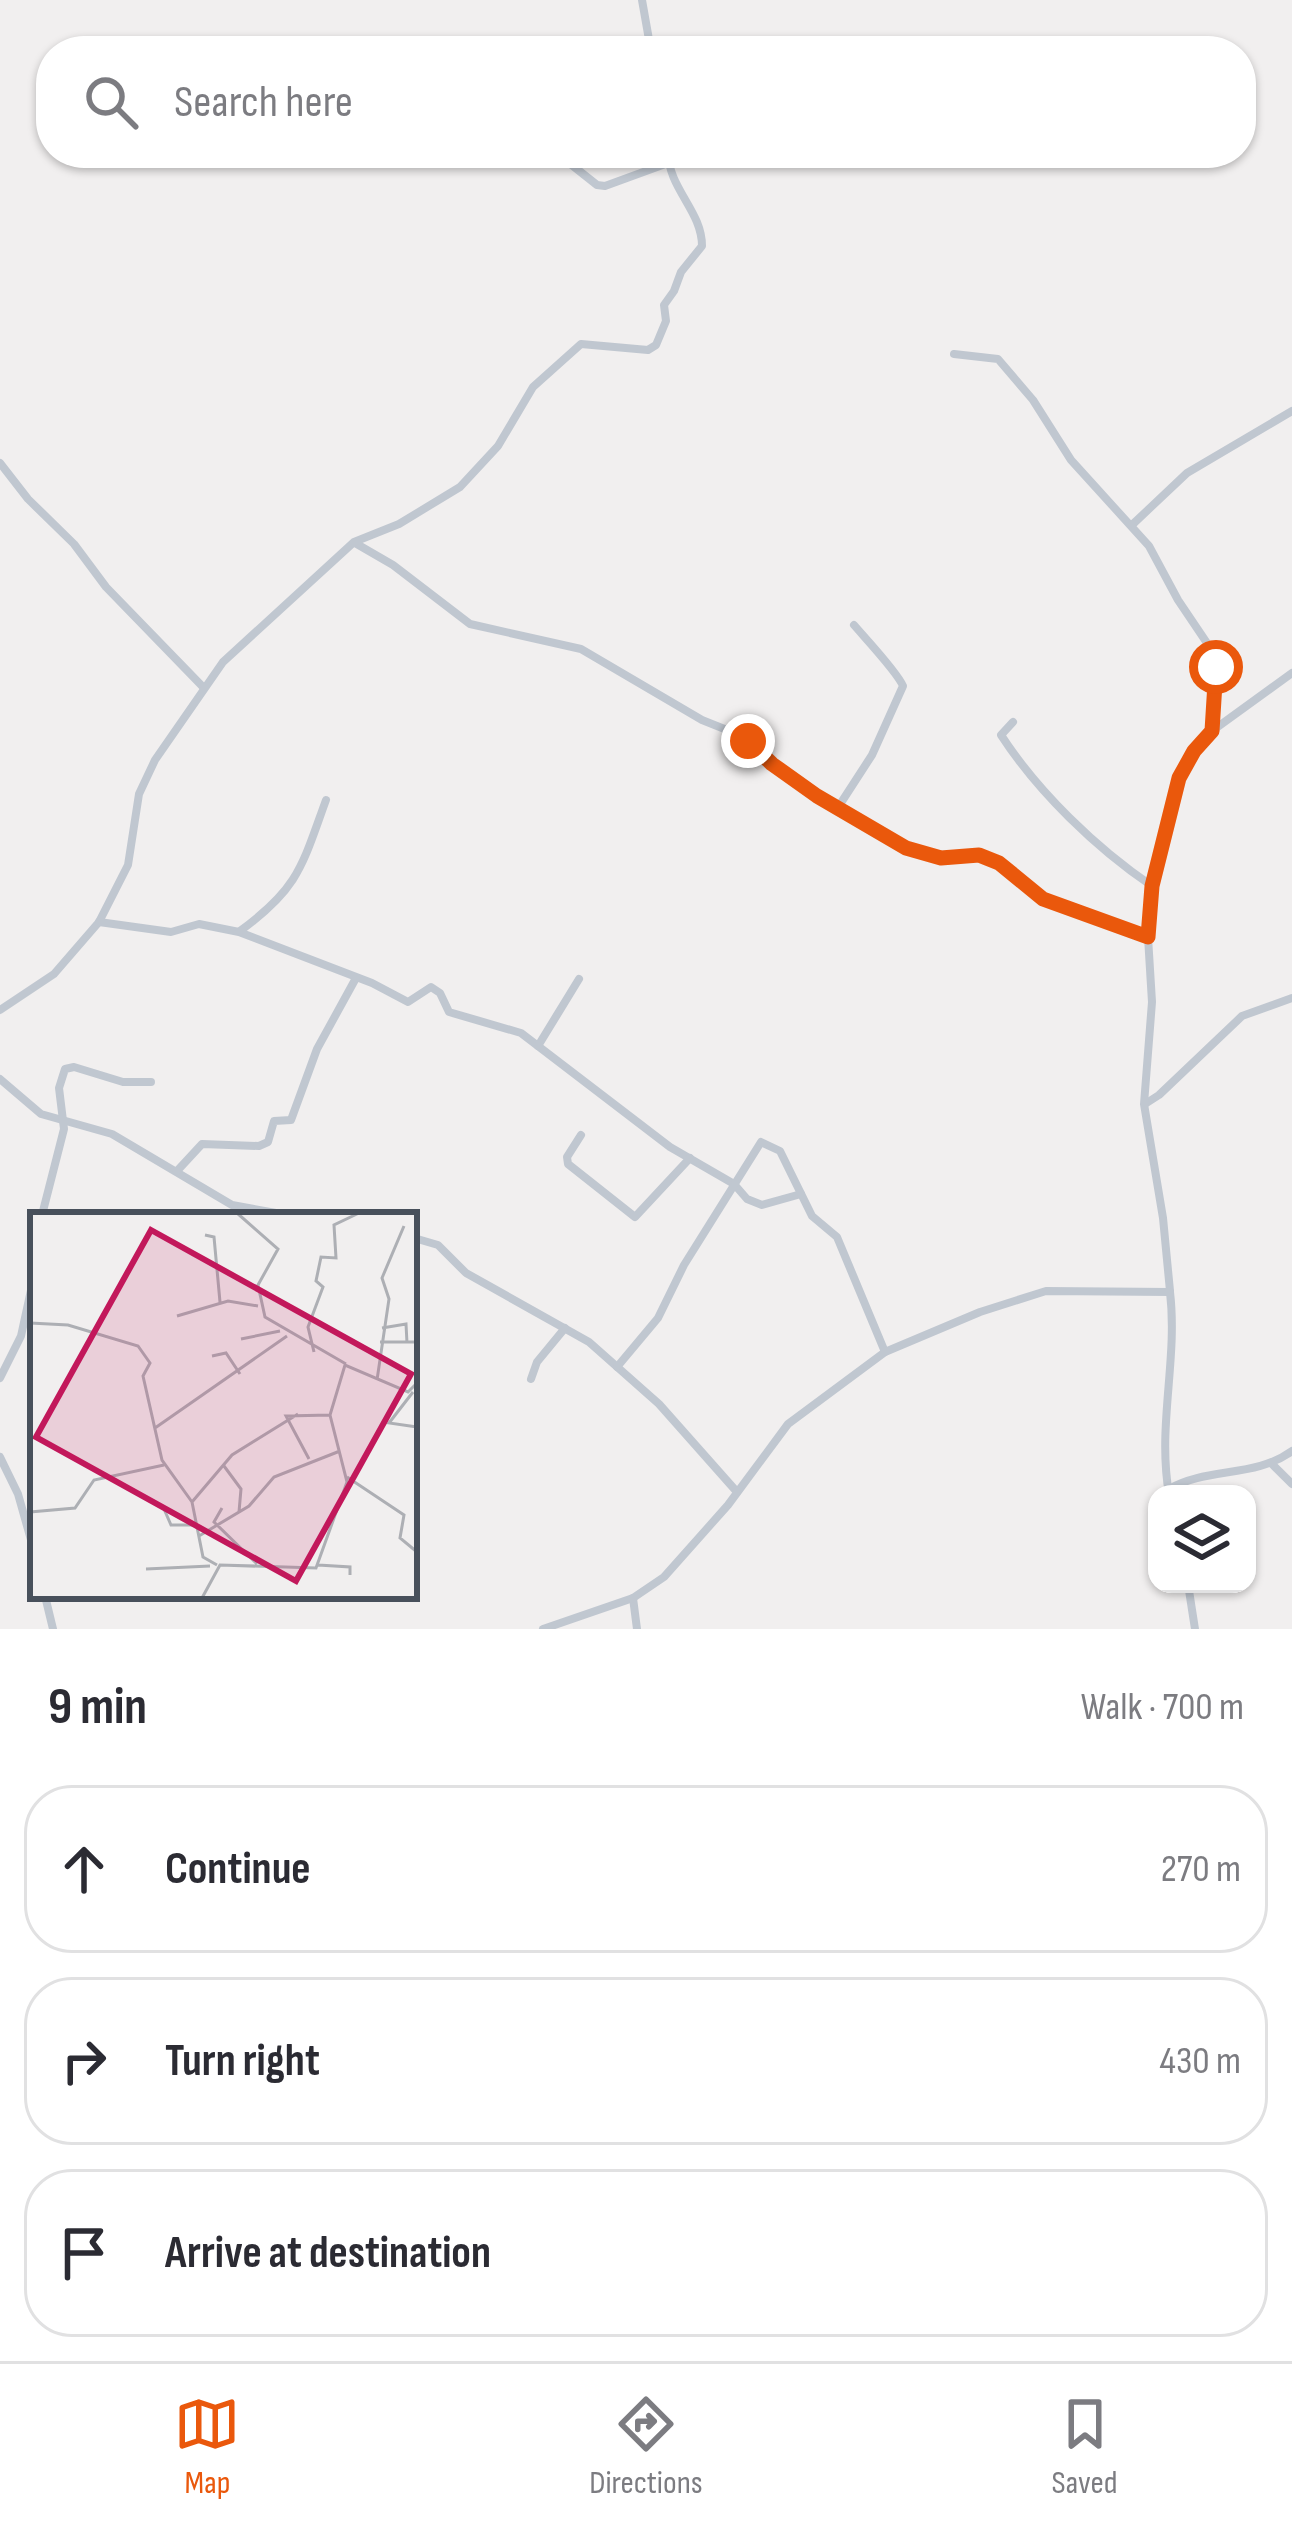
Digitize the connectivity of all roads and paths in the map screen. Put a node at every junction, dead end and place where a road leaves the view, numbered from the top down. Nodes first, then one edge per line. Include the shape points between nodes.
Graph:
1 (642, 0) edge
2 (648, 36) edge
3 (576, 168) edge
4 (645, 168) edge
5 (670, 168) edge
6 (954, 354) dead end
7 (1292, 411) edge
8 (0, 463) edge
9 (1133, 524) junction
10 (354, 542) junction
11 (854, 625) dead end
12 (1292, 673) edge
13 (203, 687) junction
14 (1013, 722) dead end
15 (1212, 731) junction
16 (326, 800) dead end
17 (837, 809) junction
18 (1152, 886) junction
19 (99, 922) junction
20 (239, 932) junction
21 (1148, 937) junction
22 (356, 978) junction
23 (579, 979) dead end
24 (1292, 998) edge
25 (1, 1008) edge
26 (538, 1046) junction
27 (0, 1079) edge
28 (151, 1082) dead end
29 (1144, 1105) junction
30 (64, 1122) junction
31 (581, 1136) dead end
32 (691, 1158) junction
33 (177, 1171) junction
34 (734, 1184) junction
35 (801, 1194) junction
36 (43, 1212) edge
37 (270, 1212) edge
38 (417, 1239) edge
39 (1170, 1292) junction
40 (30, 1295) edge
41 (566, 1328) junction
42 (885, 1352) junction
43 (617, 1367) junction
44 (0, 1378) edge
45 (530, 1379) dead end
46 (1292, 1451) edge
47 (0, 1457) edge
48 (1272, 1464) junction
49 (1292, 1484) edge
50 (1168, 1485) edge
51 (1181, 1485) edge
52 (737, 1492) junction
53 (30, 1536) edge
54 (1189, 1593) edge
55 (633, 1598) junction
56 (46, 1599) edge
57 (53, 1629) edge
58 (544, 1629) edge
59 (637, 1629) edge
60 (1195, 1629) edge

1 - 2 street
3 - 4 street via 597,185
5 - 10 street via 702,246 664,305 656,345 572,348 460,487
6 - 9 street via 998,359 1071,460
7 - 9 street via 1187,473
8 - 13 street
9 - 15 street via 1216,660
10 - 13 street
10 - 17 street via 470,624 576,647 737,734
11 - 17 street via 903,686
12 - 15 street
13 - 19 street via 155,760 140,794 128,865
14 - 18 street via 1001,735 1038,787
15 - 18 street via 1179,778
16 - 20 street via 290,887
17 - 21 street via 929,856 991,860 1043,899
18 - 21 street
19 - 20 street via 171,932 199,923
19 - 25 street via 54,974
20 - 22 street
21 - 29 street
22 - 26 street via 408,1002 431,987 449,1012 508,1027
22 - 33 street via 317,1049 292,1120 274,1121 259,1146 202,1144
23 - 26 street
24 - 29 street via 1241,1016
26 - 32 street
27 - 30 street via 41,1114
28 - 30 street via 68,1066 59,1088
29 - 39 street
30 - 33 street via 112,1134
30 - 36 street
31 - 32 street via 570,1166 635,1217
32 - 34 street
33 - 37 street via 232,1205
34 - 35 street via 762,1205
34 - 35 street via 755,1147 767,1143 780,1151
34 - 43 street via 658,1318
35 - 42 street via 837,1238
38 - 41 street
39 - 42 street via 1046,1291
39 - 50 street via 1162,1441
40 - 44 street
41 - 43 street
41 - 45 street
42 - 52 street via 802,1411
43 - 52 street
46 - 48 street
47 - 53 street
48 - 49 street
48 - 51 street
52 - 55 street via 664,1577
54 - 60 street
55 - 58 street
55 - 59 street
56 - 57 street

